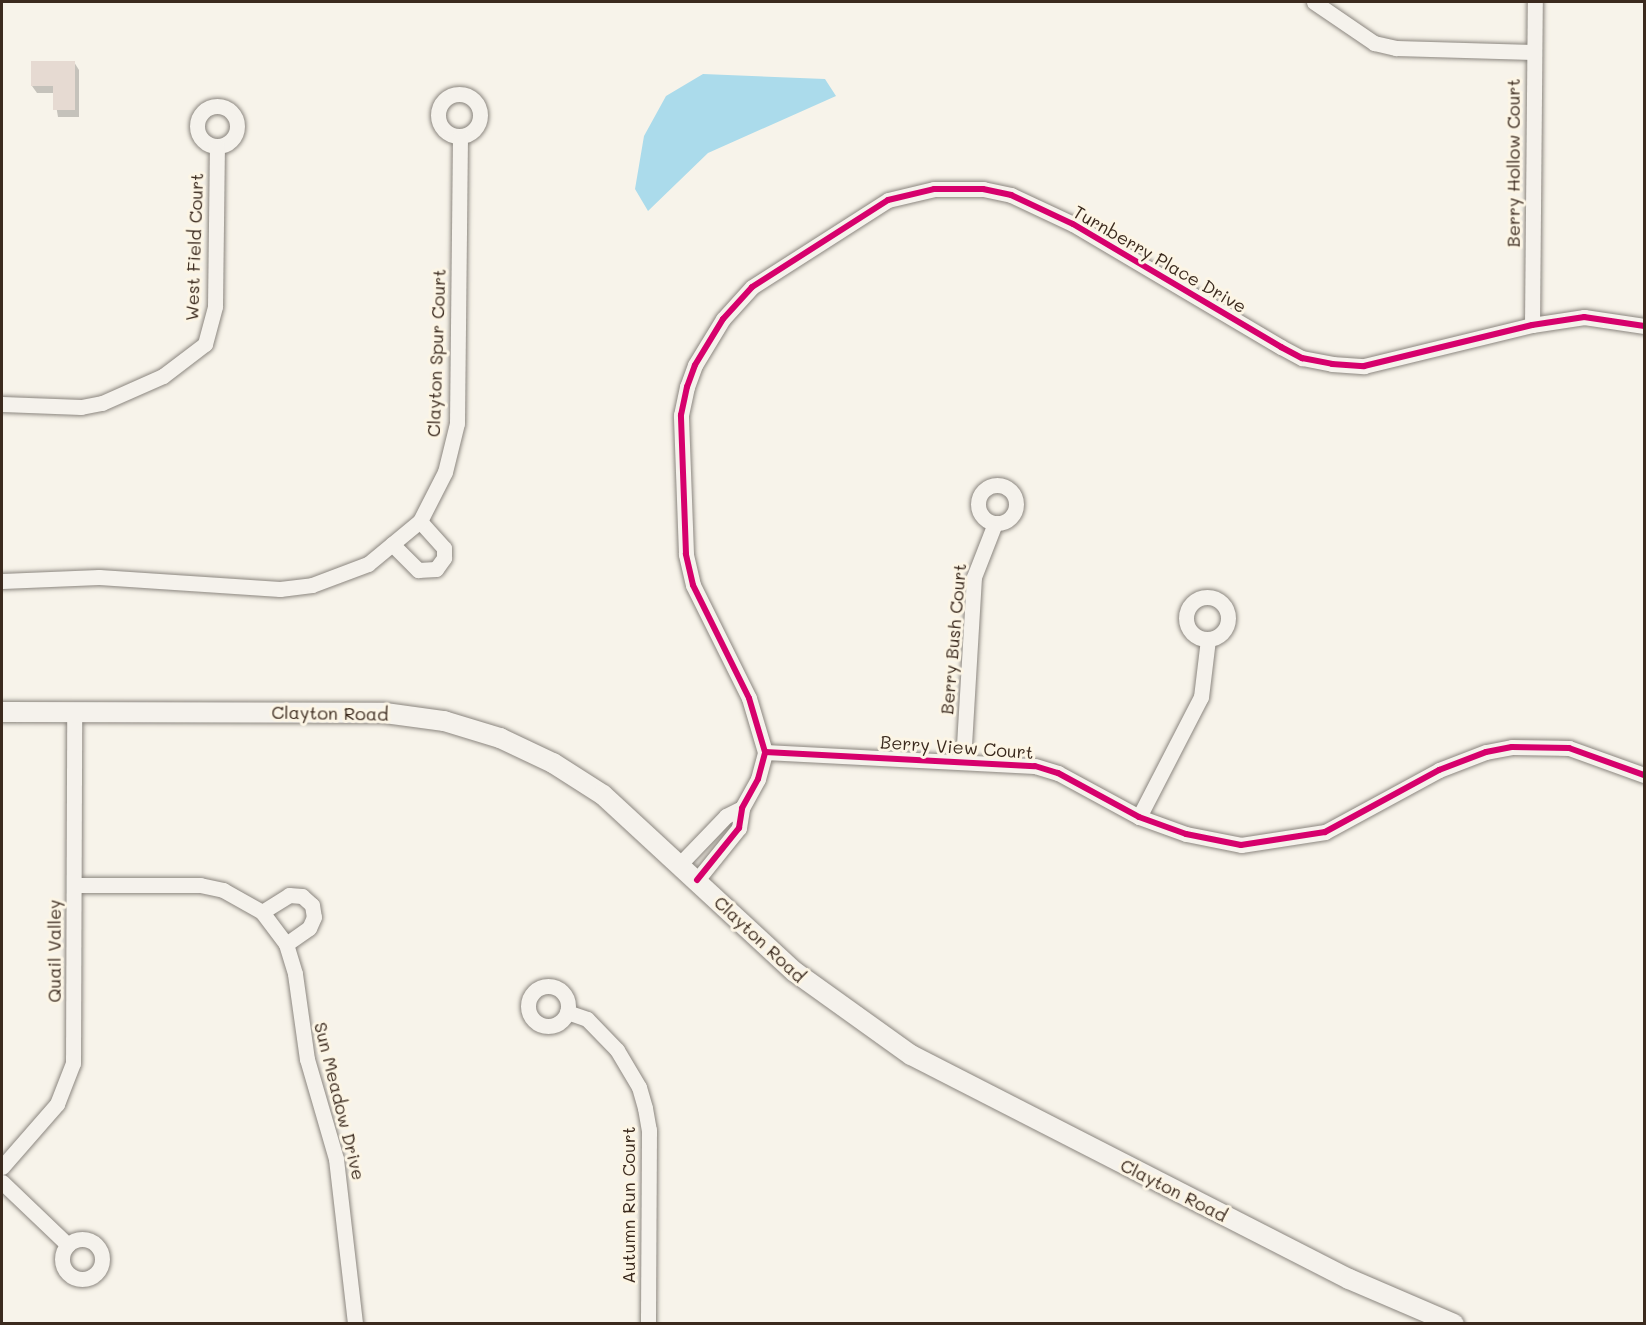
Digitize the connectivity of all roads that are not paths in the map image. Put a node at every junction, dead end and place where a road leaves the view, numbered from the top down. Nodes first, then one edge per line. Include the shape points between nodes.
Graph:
1 (1314, 2) edge
2 (1535, 2) edge
3 (1533, 52) junction
4 (460, 136) dead end
5 (217, 146) dead end
6 (1532, 324) junction
7 (1644, 326) edge
8 (2, 404) edge
9 (420, 521) junction
10 (995, 523) dead end
11 (392, 544) junction
12 (2, 581) edge
13 (1208, 639) dead end
14 (74, 711) junction
15 (2, 712) edge
16 (765, 752) junction
17 (963, 762) junction
18 (1644, 775) edge
19 (742, 808) junction
20 (1139, 817) junction
21 (680, 864) junction
22 (697, 880) junction
23 (74, 885) junction
24 (262, 912) junction
25 (286, 944) junction
26 (567, 1012) dead end
27 (2, 1167) edge
28 (2, 1182) edge
29 (68, 1245) dead end
30 (355, 1323) edge
31 (648, 1323) edge
32 (1454, 1323) edge

1 - 3 street via 1374,43 1396,48
2 - 3 street, Berry Hollow Court
3 - 6 street, Berry Hollow Court
4 - 9 street, Clayton Spur Court via 457,423 445,472
5 - 8 street, West Field Court via 215,306 206,344 163,376 102,403 81,407
6 - 7 street, Turnberry Place Drive via 1584,317
6 - 16 street, Turnberry Place Drive via 1364,366 1332,364 1302,358 1281,347 1073,224 1011,195 983,189 934,189 888,201 752,287 709,340 695,365 685,396 681,415 686,554 693,585 749,698
9 - 11 street, Clayton Spur Court
9 - 11 street via 444,548 444,558 436,569 418,570
10 - 17 street, Berry Bush Court via 974,577
11 - 12 street, Clayton Spur Court via 368,564 344,576 280,589 99,577
13 - 20 street via 1201,698
14 - 15 main road, Clayton Road
14 - 21 main road, Clayton Road via 357,712 444,721 527,749 579,778 626,813
14 - 23 street, Quail Valley
16 - 17 street, Berry View Court
16 - 19 street via 758,779
17 - 20 street, Berry View Court via 1035,766 1058,773
18 - 20 street, Berry View Court via 1569,748 1512,747 1460,761 1354,819 1299,839 1241,845 1186,834
19 - 21 street via 726,816
19 - 22 street via 739,828
21 - 22 main road, Clayton Road
22 - 32 main road, Clayton Road via 809,984 911,1055 1349,1279
23 - 24 street, Sun Meadow Drive via 200,885 223,890
23 - 27 street, Quail Valley via 73,1063 57,1104
24 - 25 street, Sun Meadow Drive
24 - 25 street via 289,895 302,896 312,905 314,917 309,928
25 - 30 street, Sun Meadow Drive via 295,974 304,1049 336,1159
26 - 31 street, Autumn Run Court via 586,1019 617,1050 639,1088 645,1108 649,1130
28 - 29 street

